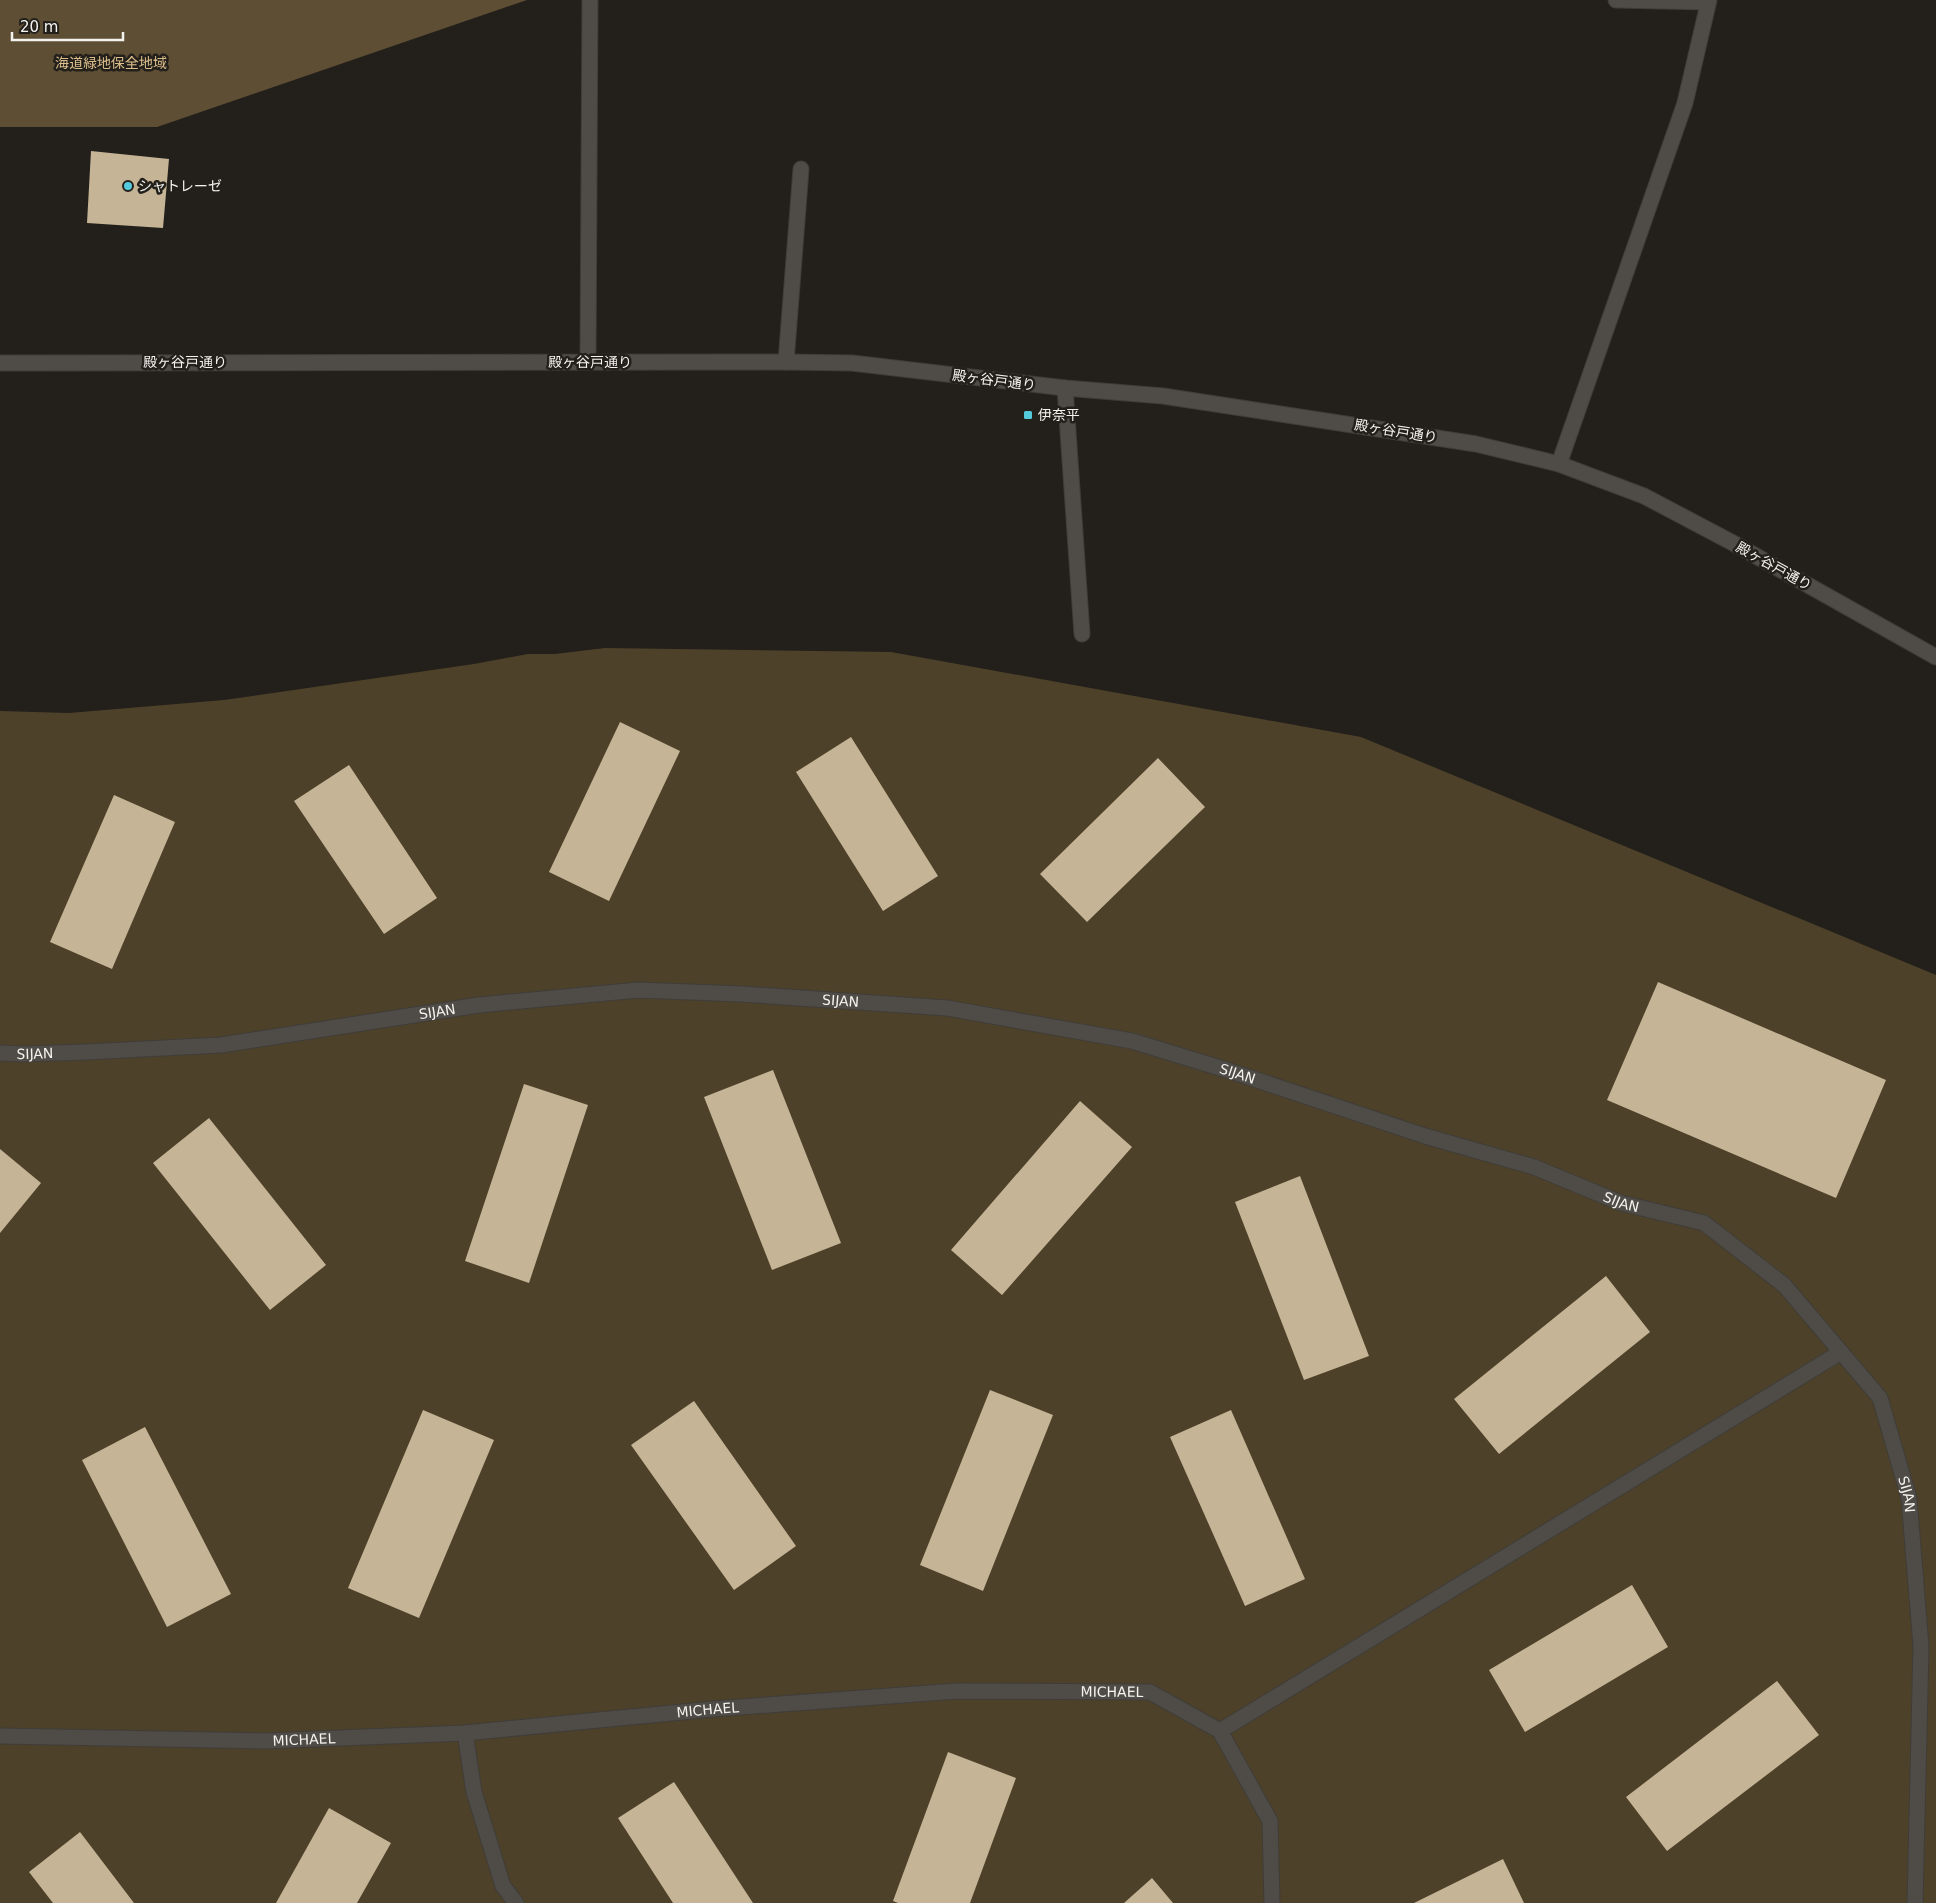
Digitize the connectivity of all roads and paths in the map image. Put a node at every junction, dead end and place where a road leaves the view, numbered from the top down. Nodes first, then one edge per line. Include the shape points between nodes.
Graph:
1 (590, 0) edge
2 (1616, 0) edge
3 (1709, 1) edge
4 (801, 169) dead end
5 (588, 362) junction
6 (786, 362) junction
7 (0, 363) edge
8 (1065, 388) junction
9 (1559, 464) junction
10 (1082, 634) dead end
11 (1936, 657) edge
12 (0, 1053) edge
13 (1841, 1352) junction
14 (1220, 1731) junction
15 (464, 1733) junction
16 (0, 1736) edge
17 (516, 1903) edge
18 (1272, 1903) edge
19 (1915, 1903) edge

1 - 5 street
2 - 3 street
3 - 9 street via 1684,103
4 - 6 street
5 - 6 street, 殿ヶ谷戸通り
5 - 7 street, 殿ヶ谷戸通り
6 - 8 street, 殿ヶ谷戸通り via 852,363
8 - 9 street, 殿ヶ谷戸通り via 1163,396 1364,425 1476,444
8 - 10 street
9 - 11 street, 殿ヶ谷戸通り via 1644,496
12 - 13 street, SIJAN via 220,1045 479,1005 638,990 948,1008 1132,1041 1424,1136 1534,1166 1621,1203 1704,1223 1784,1285
13 - 14 street
13 - 19 street, SIJAN via 1880,1398 1909,1498 1922,1646
14 - 15 street, MICHAEL via 1150,1692 957,1690
14 - 18 street via 1270,1821
15 - 16 street, MICHAEL via 265,1741
15 - 17 street via 474,1792 503,1886

